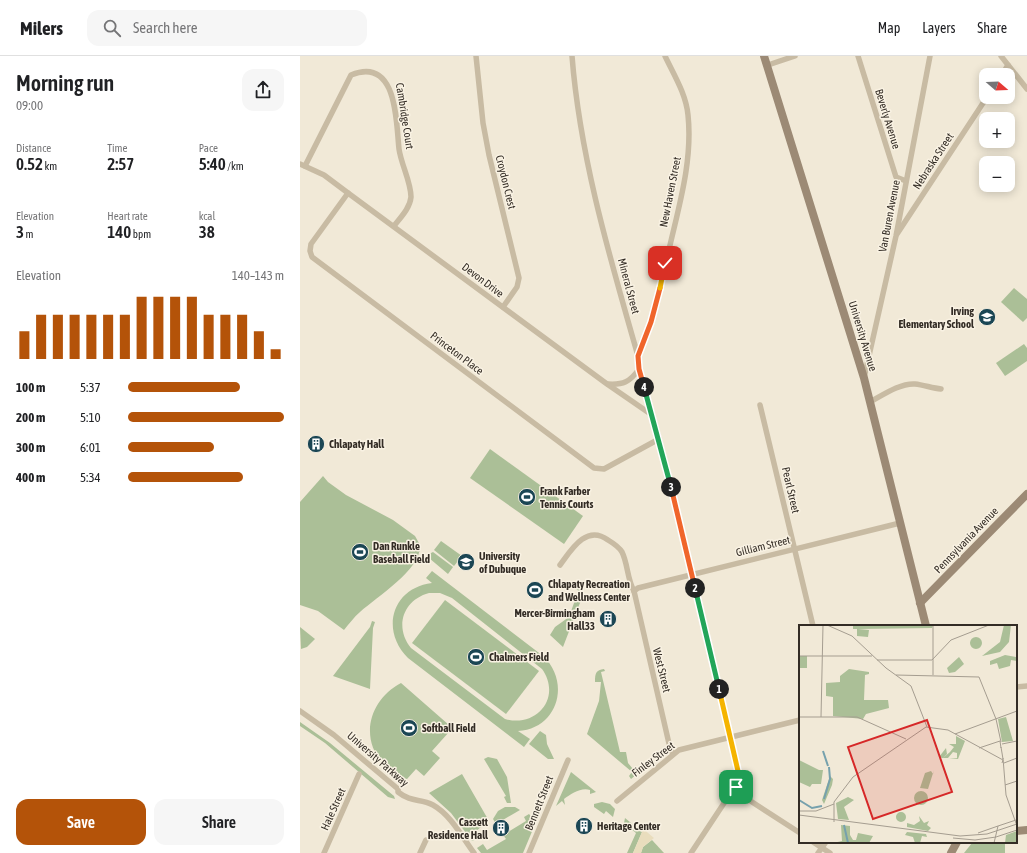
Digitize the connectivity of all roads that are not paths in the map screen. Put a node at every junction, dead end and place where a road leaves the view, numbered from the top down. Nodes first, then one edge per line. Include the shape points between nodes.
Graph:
1 (476, 56) edge
2 (572, 56) edge
3 (665, 56) edge
4 (764, 56) edge
5 (796, 56) edge
6 (858, 56) edge
7 (930, 56) edge
8 (1001, 56) edge
9 (768, 65) junction
10 (1008, 65) junction
11 (1006, 68) edge
12 (1027, 89) edge
13 (983, 104) edge
14 (302, 165) edge
15 (906, 181) junction
16 (348, 193) junction
17 (394, 226) junction
18 (896, 236) junction
19 (503, 307) junction
20 (638, 356) junction
21 (639, 369) junction
22 (864, 378) junction
23 (607, 384) junction
24 (941, 389) dead end
25 (870, 402) junction
26 (760, 405) dead end
27 (652, 415) junction
28 (659, 440) junction
29 (1027, 494) edge
30 (900, 523) junction
31 (794, 548) junction
32 (560, 565) dead end
33 (692, 574) junction
34 (634, 591) junction
35 (920, 603) junction
36 (813, 625) edge
37 (926, 625) edge
38 (1027, 686) edge
39 (1017, 687) edge
40 (300, 712) edge
41 (799, 720) edge
42 (731, 738) junction
43 (673, 754) junction
44 (568, 760) dead end
45 (359, 774) dead end
46 (741, 784) junction
47 (617, 800) dead end
48 (1027, 830) edge
49 (1017, 831) edge
50 (799, 833) edge
51 (426, 840) dead end
52 (815, 843) edge
53 (825, 843) edge
54 (957, 843) edge
55 (822, 847) junction
56 (324, 853) edge
57 (420, 853) edge
58 (474, 853) edge
59 (529, 853) edge
60 (691, 853) edge
61 (818, 853) edge
62 (830, 853) edge
63 (952, 853) edge

1 - 19 street, Croydon Crest via 489,155 519,278 517,287
2 - 20 street, Mineral Street via 580,125 601,217
3 - 20 street, New Haven Street via 684,96 688,115 688,149 685,179 651,322
4 - 9 main road, University Avenue
5 - 9 street
6 - 15 street, Beverly Avenue via 896,177
7 - 15 street, Van Buren Avenue
8 - 10 street
9 - 22 main road, University Avenue
10 - 11 street
10 - 12 street
13 - 18 street, Nebraska Street
14 - 16 street, Devon Drive via 324,176
14 - 17 street, Cambridge Court via 351,76 361,67 373,66 382,70 391,82 399,150 411,196 408,207
15 - 18 street, Van Buren Avenue
16 - 17 street, Devon Drive
16 - 28 street, Princeton Place via 311,244 312,257 594,468 604,469
17 - 19 street, Devon Drive
18 - 22 street, Van Buren Avenue
19 - 23 street, Devon Drive
20 - 21 street, Mineral Street
21 - 23 street via 628,381 619,385
21 - 27 street, Mineral Street
22 - 25 main road, University Avenue
23 - 27 street, Devon Drive
24 - 25 street via 907,385
25 - 30 main road, University Avenue
26 - 31 street, Pearl Street
27 - 28 street, Mineral Street
28 - 33 street, Mineral Street
29 - 35 main road, Pennsylvania Avenue
30 - 31 street, Gilliam Street
30 - 35 main road, University Avenue
31 - 33 street, Gilliam Street
31 - 36 street, Pearl Street
32 - 34 street, West Street via 580,540 589,535 604,537 622,553
33 - 34 street, Gilliam Street
33 - 42 street, Mineral Street
34 - 43 street, West Street
35 - 37 main road, University Avenue
38 - 39 street
40 - 58 street, University Parkway via 334,735 402,790 408,798 432,804 441,811
41 - 42 street, Finley Street
42 - 43 street, Finley Street via 679,750
42 - 46 street, Mineral Street
43 - 47 street, Finley Street
44 - 59 street, Bennett Street
45 - 56 street, Hale Street
46 - 50 street, Mineral Street via 749,800
46 - 60 street via 732,790
48 - 49 main road
51 - 57 street
52 - 55 street
53 - 55 street
54 - 63 main road
55 - 61 street
55 - 62 street

